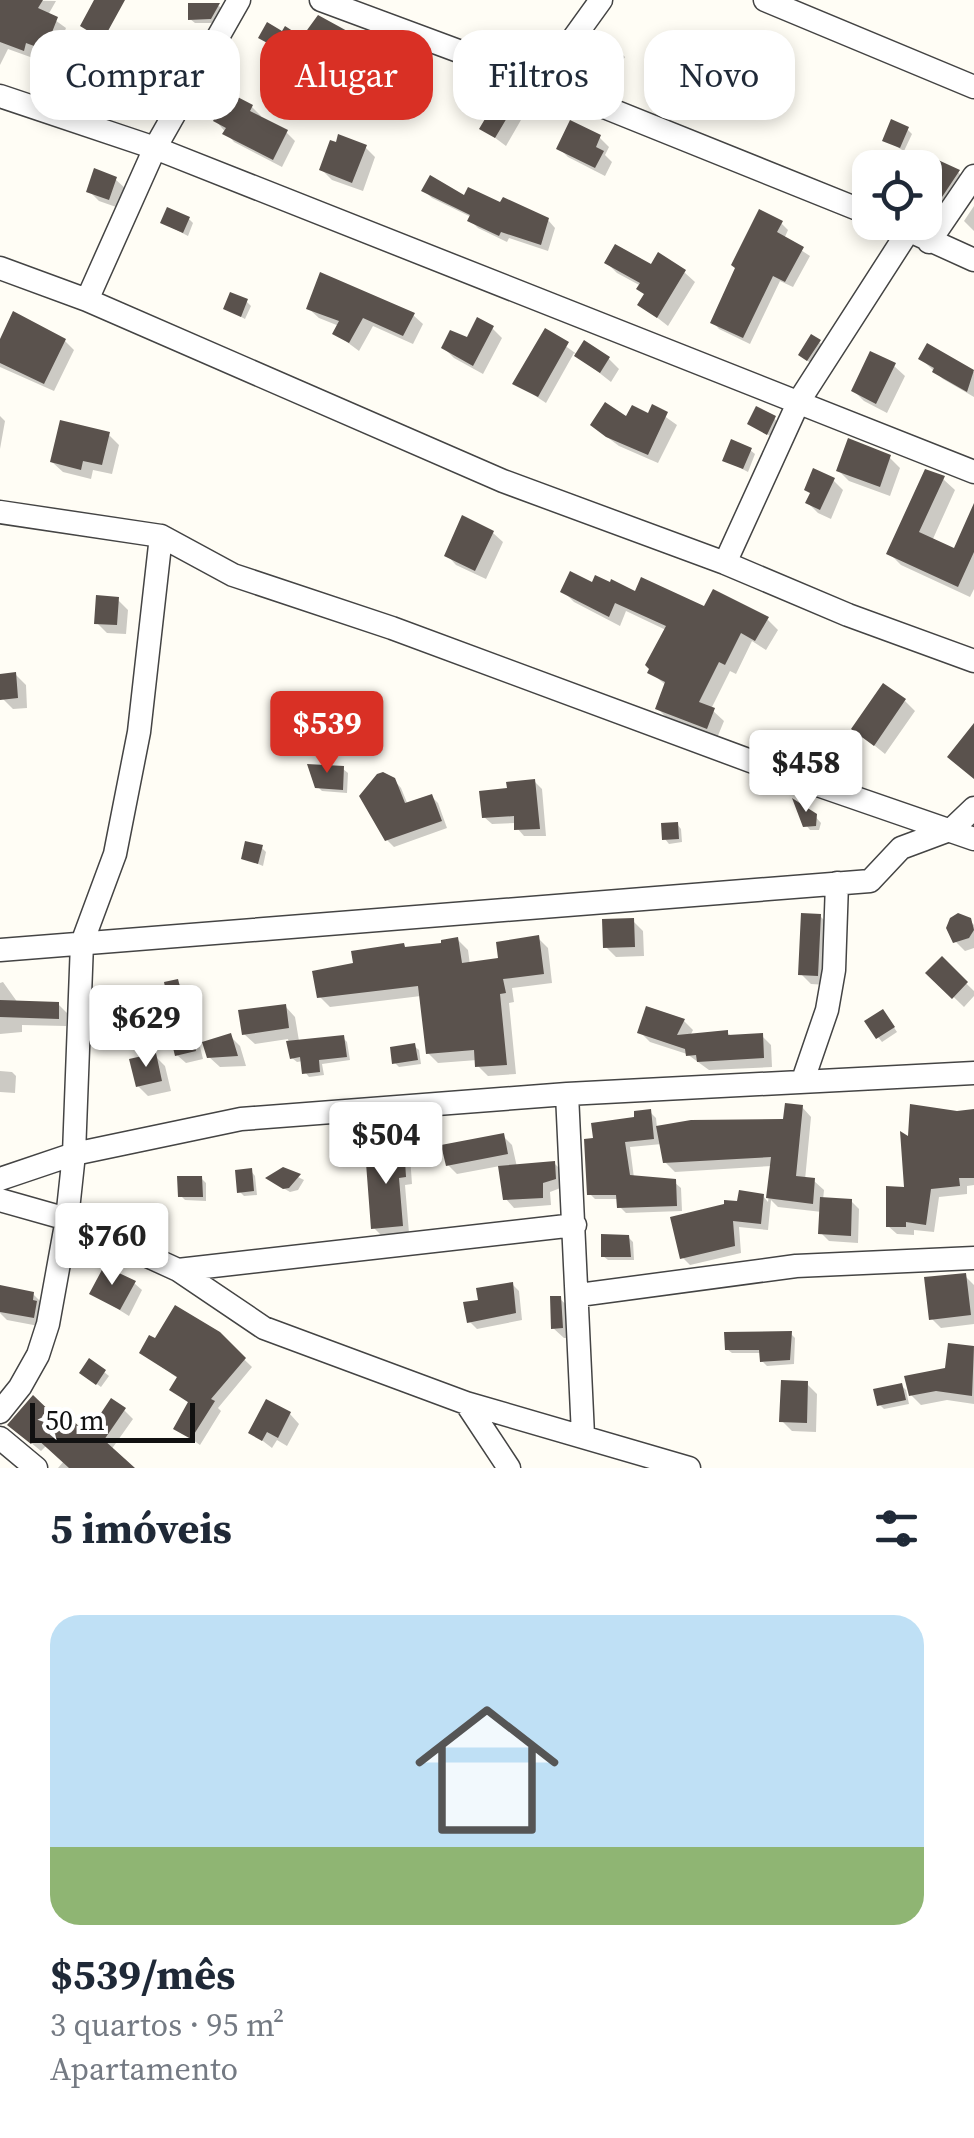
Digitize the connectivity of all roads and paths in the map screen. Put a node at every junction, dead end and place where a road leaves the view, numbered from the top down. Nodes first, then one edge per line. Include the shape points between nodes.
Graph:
1 (239, 0) edge
2 (321, 0) edge
3 (601, 0) edge
4 (765, 0) edge
5 (579, 30) edge
6 (453, 49) edge
7 (974, 87) edge
8 (0, 96) edge
9 (624, 115) edge
10 (155, 148) junction
11 (974, 176) edge
12 (942, 204) edge
13 (852, 207) edge
14 (904, 240) edge
15 (928, 240) edge
16 (974, 260) edge
17 (0, 268) edge
18 (87, 300) junction
19 (799, 401) junction
20 (974, 472) edge
21 (0, 512) edge
22 (161, 536) junction
23 (725, 562) junction
24 (974, 662) edge
25 (974, 808) edge
26 (952, 829) junction
27 (974, 840) edge
28 (838, 883) junction
29 (82, 943) junction
30 (0, 950) edge
31 (974, 1073) edge
32 (803, 1080) junction
33 (567, 1094) junction
34 (74, 1154) junction
35 (0, 1179) edge
36 (0, 1200) edge
37 (67, 1219) junction
38 (575, 1224) junction
39 (974, 1258) edge
40 (178, 1270) junction
41 (578, 1295) junction
42 (466, 1403) junction
43 (0, 1412) edge
44 (583, 1435) junction
45 (0, 1438) edge
46 (36, 1468) edge
47 (509, 1468) edge
48 (690, 1468) edge

1 - 10 street
2 - 6 street
3 - 5 street
4 - 7 street
8 - 10 street
9 - 13 street
10 - 18 street
10 - 19 street
11 - 12 street
14 - 19 street
15 - 16 street
17 - 18 street
18 - 23 street via 503,481
19 - 20 street
19 - 23 street
21 - 22 street
22 - 26 street via 234,575
22 - 29 street via 139,732 115,854
23 - 24 street
25 - 26 street
26 - 27 street
26 - 28 street via 901,848 870,881
28 - 29 street
28 - 32 street via 827,1010
29 - 30 street
29 - 34 street
31 - 32 street
32 - 33 street
33 - 34 street via 242,1119
33 - 38 street
34 - 35 street
34 - 37 street
36 - 37 street
37 - 40 street
37 - 43 street via 38,1355
38 - 40 street
38 - 41 street
39 - 41 street via 796,1266
40 - 42 street via 264,1328
41 - 44 street
42 - 44 street
42 - 47 street
44 - 48 street
45 - 46 street

